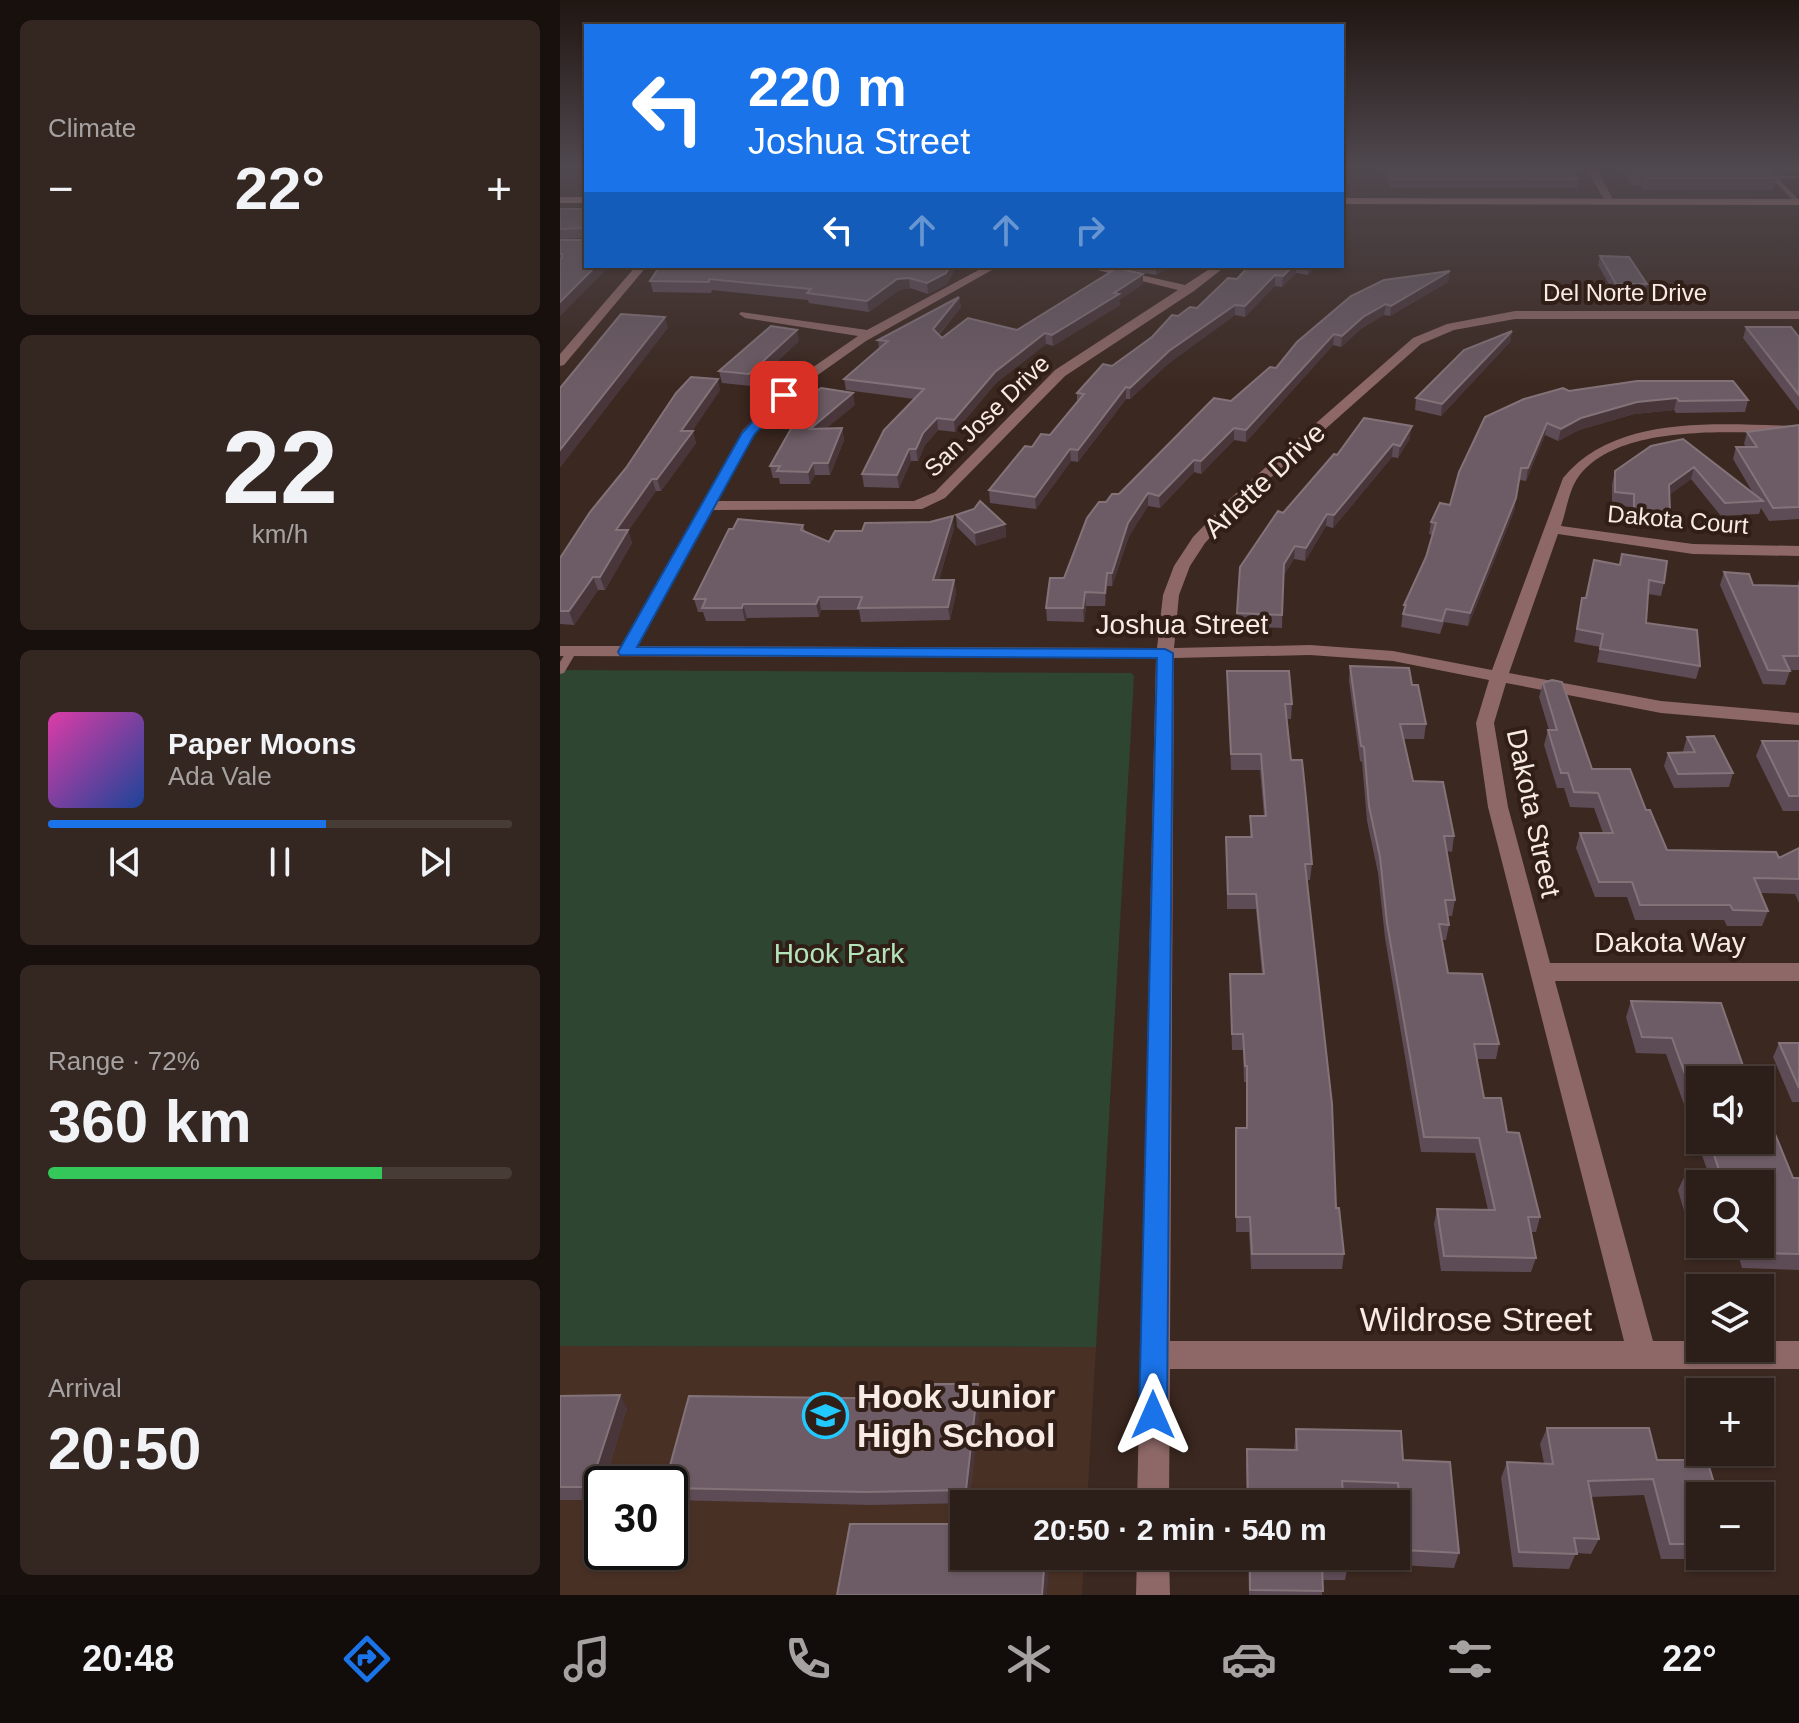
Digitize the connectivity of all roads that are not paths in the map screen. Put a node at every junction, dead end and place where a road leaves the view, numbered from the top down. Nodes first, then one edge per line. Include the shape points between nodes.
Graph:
1 (640, 268) edge
2 (990, 268) edge
3 (1095, 268) edge
4 (1218, 268) edge
5 (1190, 289) junction
6 (745, 314) dead end
7 (1799, 315) edge
8 (1451, 327) joint
9 (869, 334) junction
10 (560, 362) edge
11 (1799, 430) edge
12 (708, 505) junction
13 (1552, 529) junction
14 (1799, 551) edge
15 (566, 651) edge
16 (626, 652) junction
17 (1165, 653) junction
18 (560, 671) edge
19 (1499, 676) junction
20 (1799, 719) edge
21 (1542, 972) junction
22 (1799, 972) edge
23 (1153, 1355) junction
24 (1642, 1355) junction
25 (1799, 1355) edge
26 (1153, 1490) edge
27 (1153, 1570) edge
28 (1153, 1595) edge

1 - 10 street
2 - 9 street
3 - 5 street
4 - 5 street, San Jose Drive
5 - 12 street, San Jose Drive via 1060,373 940,495 917,506
6 - 9 street
7 - 8 street, Del Norte Drive via 1515,315
8 - 17 street, Arlette Drive via 1417,341 1199,540 1171,595
9 - 12 street via 763,415
11 - 13 street, Dakota Street via 1679,432 1636,437 1604,448 1570,478
12 - 16 street
13 - 14 street, Dakota Court via 1693,549
13 - 19 street, Dakota Street
15 - 16 street, Joshua Street
15 - 18 lane
16 - 17 street, Joshua Street
17 - 19 street, Joshua Street via 1310,650 1393,656
17 - 23 street, Arlette Drive
19 - 20 street, Joshua Street via 1661,707
19 - 21 street, Dakota Street via 1485,723 1491,775
21 - 22 street, Dakota Way
21 - 24 street, Dakota Street
23 - 24 street, Wildrose Street
23 - 26 street, Arlette Drive
24 - 25 street, Wildrose Street
27 - 28 street

